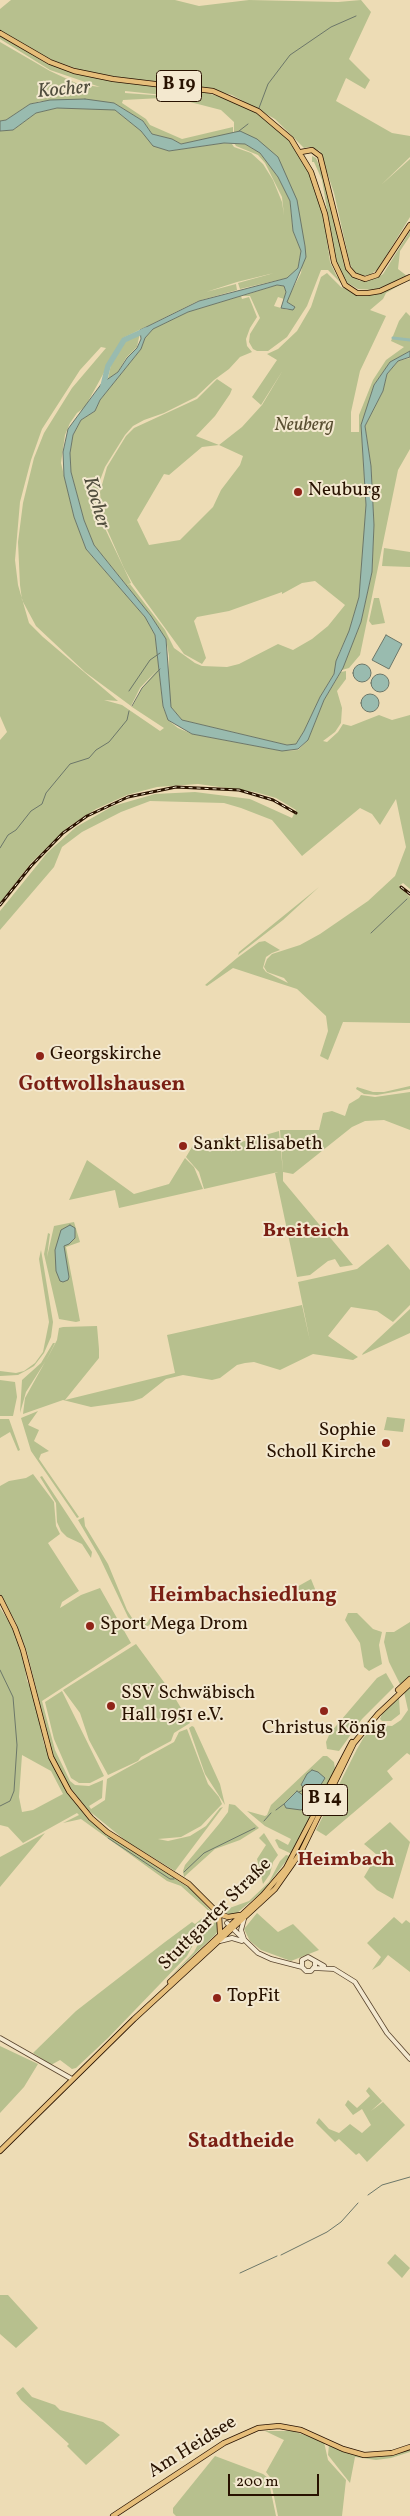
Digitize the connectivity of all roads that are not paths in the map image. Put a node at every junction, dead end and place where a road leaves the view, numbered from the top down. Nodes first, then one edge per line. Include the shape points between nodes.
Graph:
1 (0, 34) edge
2 (301, 152) junction
3 (410, 226) edge
4 (410, 277) edge
5 (0, 1598) edge
6 (410, 1679) edge
7 (410, 1684) edge
8 (220, 1915) junction
9 (243, 1917) junction
10 (229, 1926) junction
11 (220, 1934) junction
12 (219, 1941) junction
13 (244, 1942) junction
14 (303, 1959) junction
15 (315, 1962) junction
16 (292, 1964) junction
17 (302, 1967) junction
18 (326, 1967) junction
19 (314, 1968) junction
20 (134, 2019) junction
21 (0, 2038) edge
22 (410, 2059) edge
23 (72, 2079) junction
24 (0, 2151) edge
25 (410, 2447) edge
26 (113, 2516) edge

1 - 2 main road, B 19 via 63,67 113,79 222,94 267,117
2 - 3 main road via 312,150 320,156 348,268 354,275 365,279 376,276
2 - 4 main road, B 19 via 317,186 326,214 334,262 345,285 368,293
5 - 8 main road via 23,1650 51,1757 69,1791 107,1832 189,1884
6 - 9 main road, Stuttgarter Straße / B 14 via 358,1733 291,1861
7 - 9 main road, Stuttgarter Straße / B 14 via 378,1714 354,1743 294,1863 275,1889
8 - 9 main road
8 - 10 main road
8 - 11 main road
9 - 10 main road, Stuttgarter Straße / B 14
9 - 13 street via 241,1930
10 - 11 main road, Stuttgarter Straße / B 14
10 - 12 main road, Stuttgarter Straße / B 14
10 - 13 street
11 - 20 main road, Stuttgarter Straße / B 14
12 - 13 street via 232,1938
12 - 20 main road, Stuttgarter Straße / B 14
13 - 16 street via 264,1956
14 - 15 street via 310,1957
14 - 16 street
14 - 17 street
15 - 18 street
15 - 19 street
16 - 17 street
17 - 19 street via 309,1971
18 - 19 street
18 - 22 street via 355,1982 387,2032
20 - 23 main road, Stuttgarter Straße / B 14
21 - 23 street
23 - 24 main road, Stuttgarter Straße / B 14
25 - 26 main road, Am Heidsee via 392,2453 364,2454 343,2449 300,2430 279,2426 258,2428 232,2438

